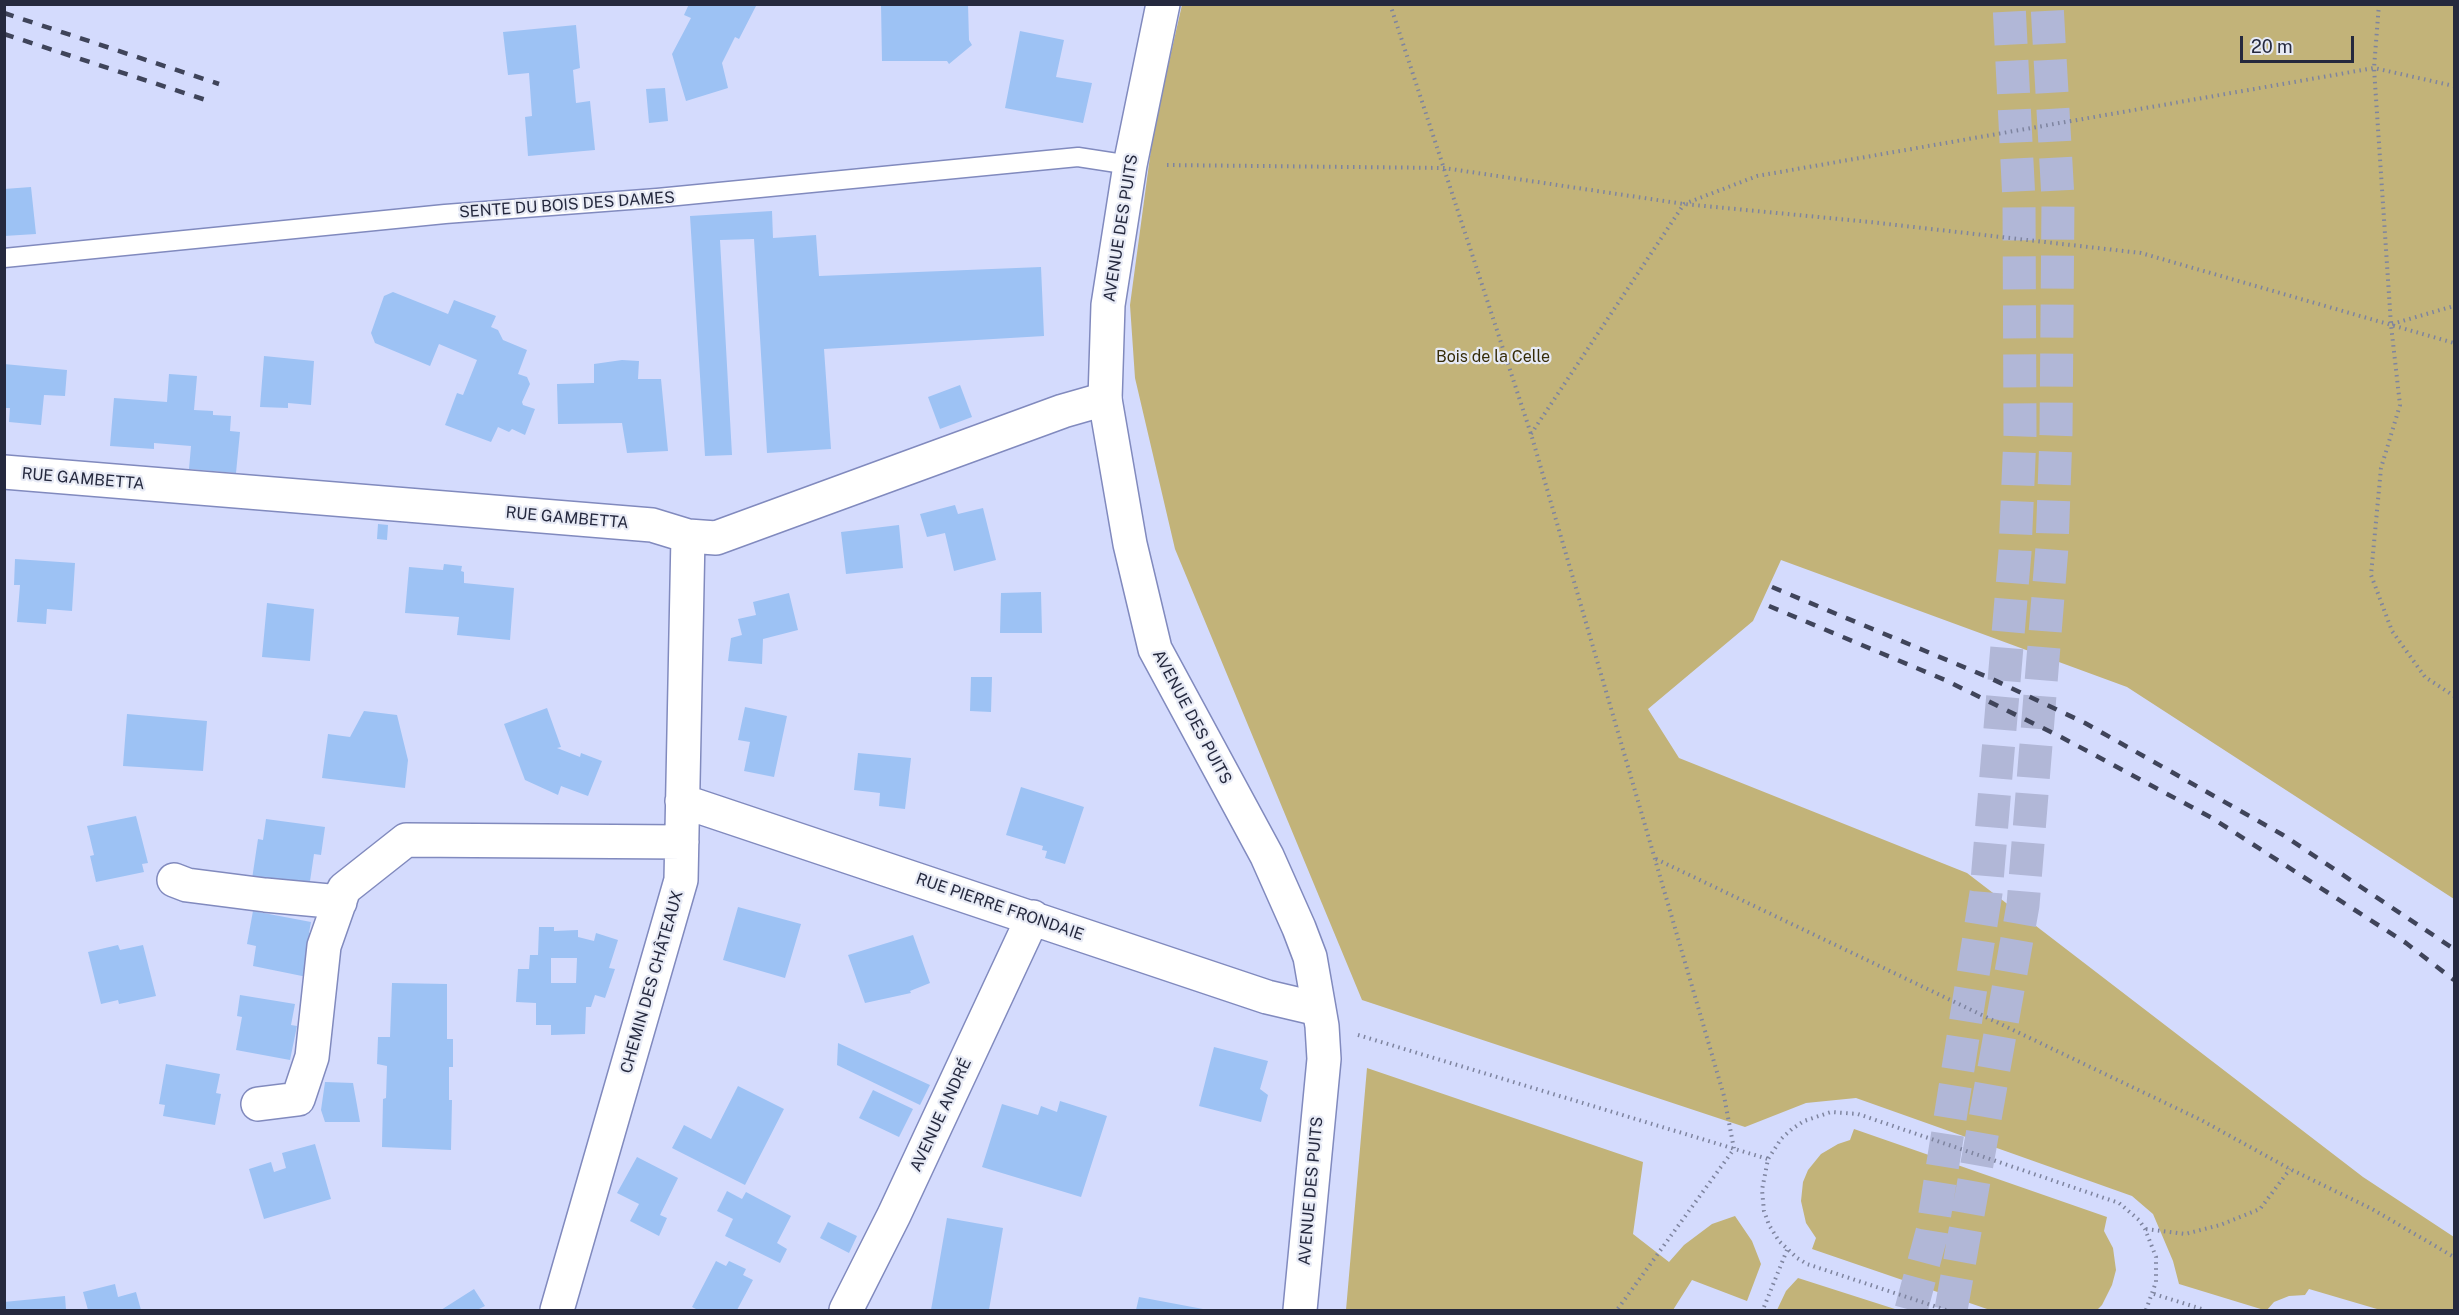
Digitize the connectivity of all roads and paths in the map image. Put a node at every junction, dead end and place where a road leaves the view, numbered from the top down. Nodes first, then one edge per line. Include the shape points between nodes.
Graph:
1 (1163, 4) edge
2 (1390, 4) edge
3 (2379, 4) edge
4 (2374, 68) junction
5 (2454, 86) edge
6 (1130, 165) junction
7 (1444, 168) junction
8 (1684, 204) junction
9 (4, 258) edge
10 (2454, 306) edge
11 (2391, 325) junction
12 (2454, 343) edge
13 (1105, 399) junction
14 (1531, 434) junction
15 (4, 472) edge
16 (688, 536) junction
17 (2454, 696) edge
18 (682, 801) junction
19 (682, 842) junction
20 (1655, 859) junction
21 (174, 880) dead end
22 (340, 902) junction
23 (1033, 918) junction
24 (1320, 1017) junction
25 (258, 1104) dead end
26 (1734, 1149) junction
27 (1768, 1160) junction
28 (2290, 1169) junction
29 (2145, 1229) junction
30 (1787, 1250) junction
31 (2454, 1257) edge
32 (2154, 1294) junction
33 (1764, 1307) dead end
34 (1935, 1309) edge
35 (557, 1311) edge
36 (846, 1311) edge
37 (1300, 1311) edge
38 (1617, 1311) edge
39 (1946, 1311) edge
40 (2146, 1311) edge
41 (2205, 1311) edge

1 - 6 street, AVENUE DES PUITS
2 - 7 path
3 - 4 path
4 - 5 path
4 - 8 path via 1757,176
4 - 11 path
6 - 7 path
6 - 9 lane, SENTE DU BOIS DES DAMES via 1078,158
6 - 13 street, AVENUE DES PUITS via 1108,306
7 - 8 path
7 - 14 path
8 - 11 path via 2141,253
8 - 14 path
10 - 11 path
11 - 12 path
11 - 17 path via 2400,405 2381,468 2371,575 2392,631 2425,677
13 - 16 street, RUE GAMBETTA via 716,538
13 - 24 street, AVENUE DES PUITS via 1130,544 1155,649 1267,856 1310,957
14 - 20 path
15 - 16 street, RUE GAMBETTA via 652,525
16 - 18 street, CHEMIN DES CHÂTEAUX
18 - 19 street, CHEMIN DES CHÂTEAUX
18 - 23 street, RUE PIERRE FRONDAIE
19 - 22 street via 406,840 344,889
19 - 35 street, CHEMIN DES CHÂTEAUX via 681,880
20 - 26 path via 1724,1096
20 - 28 path via 2201,1120
21 - 22 street via 209,888
22 - 25 street via 324,946 312,1057 298,1099
23 - 24 street, RUE PIERRE FRONDAIE
23 - 36 street, AVENUE ANDRÉ
24 - 26 path via 1369,1037
24 - 37 street, AVENUE DES PUITS via 1324,1059
26 - 27 path
26 - 38 path
27 - 29 path via 1781,1139 1804,1121 1831,1112 1858,1114 2119,1203
27 - 30 path via 1761,1190 1764,1211 1773,1234
28 - 29 path via 2260,1209 2185,1234
28 - 31 path via 2372,1209
29 - 32 path via 2156,1257
30 - 33 path
30 - 34 path via 1808,1264
32 - 40 path
32 - 41 path
34 - 39 path

